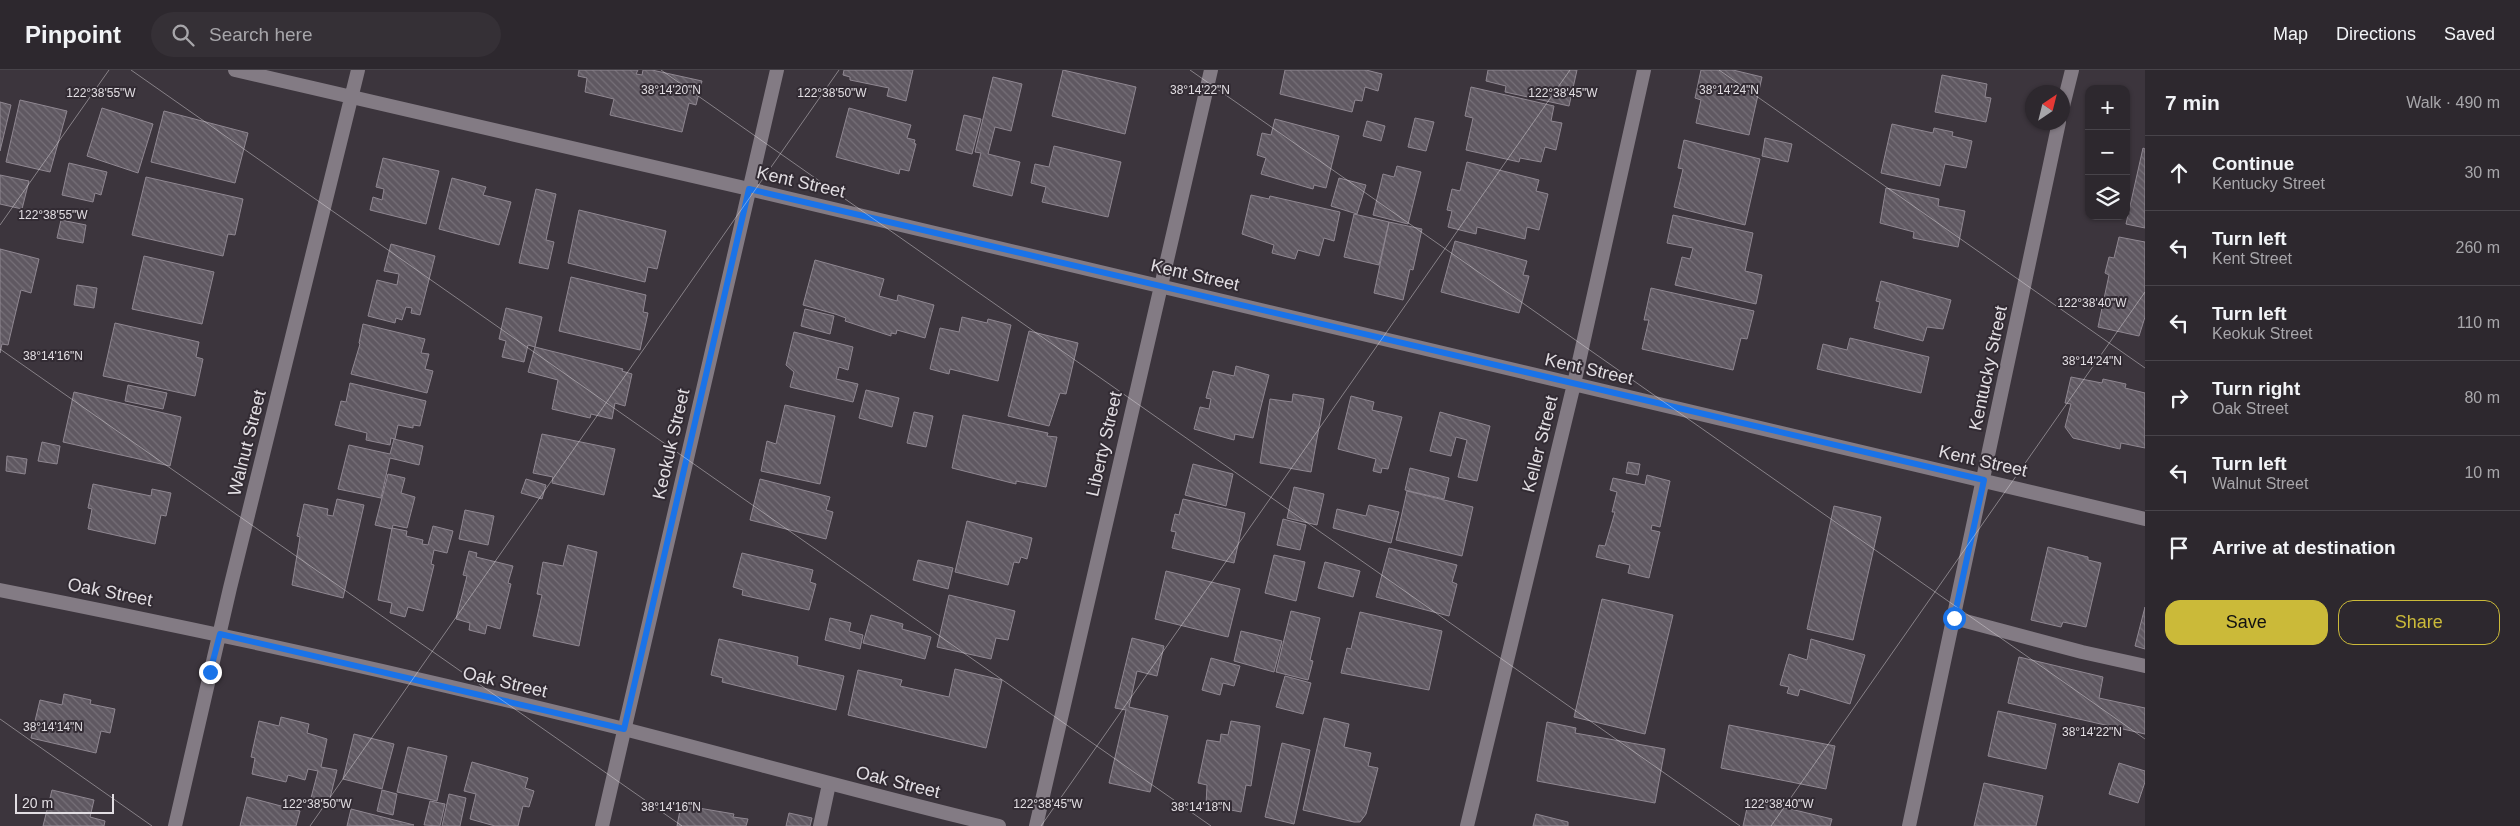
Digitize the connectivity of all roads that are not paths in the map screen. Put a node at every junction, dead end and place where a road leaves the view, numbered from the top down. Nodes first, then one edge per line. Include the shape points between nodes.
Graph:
1 (235, 70) edge
2 (358, 70) edge
3 (777, 70) edge
4 (1211, 70) edge
5 (1644, 70) edge
6 (2072, 70) edge
7 (2068, 85) edge
8 (352, 97) junction
9 (2058, 130) edge
10 (749, 189) junction
11 (1159, 286) junction
12 (1574, 384) junction
13 (1984, 480) junction
14 (2145, 519) edge
15 (0, 590) edge
16 (1954, 618) junction
17 (220, 634) junction
18 (2145, 666) edge
19 (624, 729) junction
20 (829, 784) junction
21 (175, 826) edge
22 (602, 826) edge
23 (820, 826) edge
24 (998, 826) edge
25 (1036, 826) edge
26 (1467, 826) edge
27 (1909, 826) edge

1 - 8 street, Kent Street
2 - 8 street, Walnut Street
3 - 10 street, Keokuk Street
4 - 11 street, Liberty Street
5 - 12 street, Keller Street
6 - 7 street
8 - 10 street, Kent Street
8 - 17 street, Walnut Street
9 - 13 street, Kentucky Street
10 - 11 street, Kent Street
10 - 19 street, Keokuk Street
11 - 12 street, Kent Street
11 - 25 street, Liberty Street
12 - 13 street, Kent Street
12 - 26 street, Keller Street
13 - 14 street, Kent Street
13 - 16 street, Kentucky Street
15 - 17 street, Oak Street
16 - 18 street
16 - 27 street, Kentucky Street
17 - 19 street, Oak Street
17 - 21 street, Walnut Street
19 - 20 street, Oak Street
19 - 22 street, Keokuk Street
20 - 23 street
20 - 24 street, Oak Street

